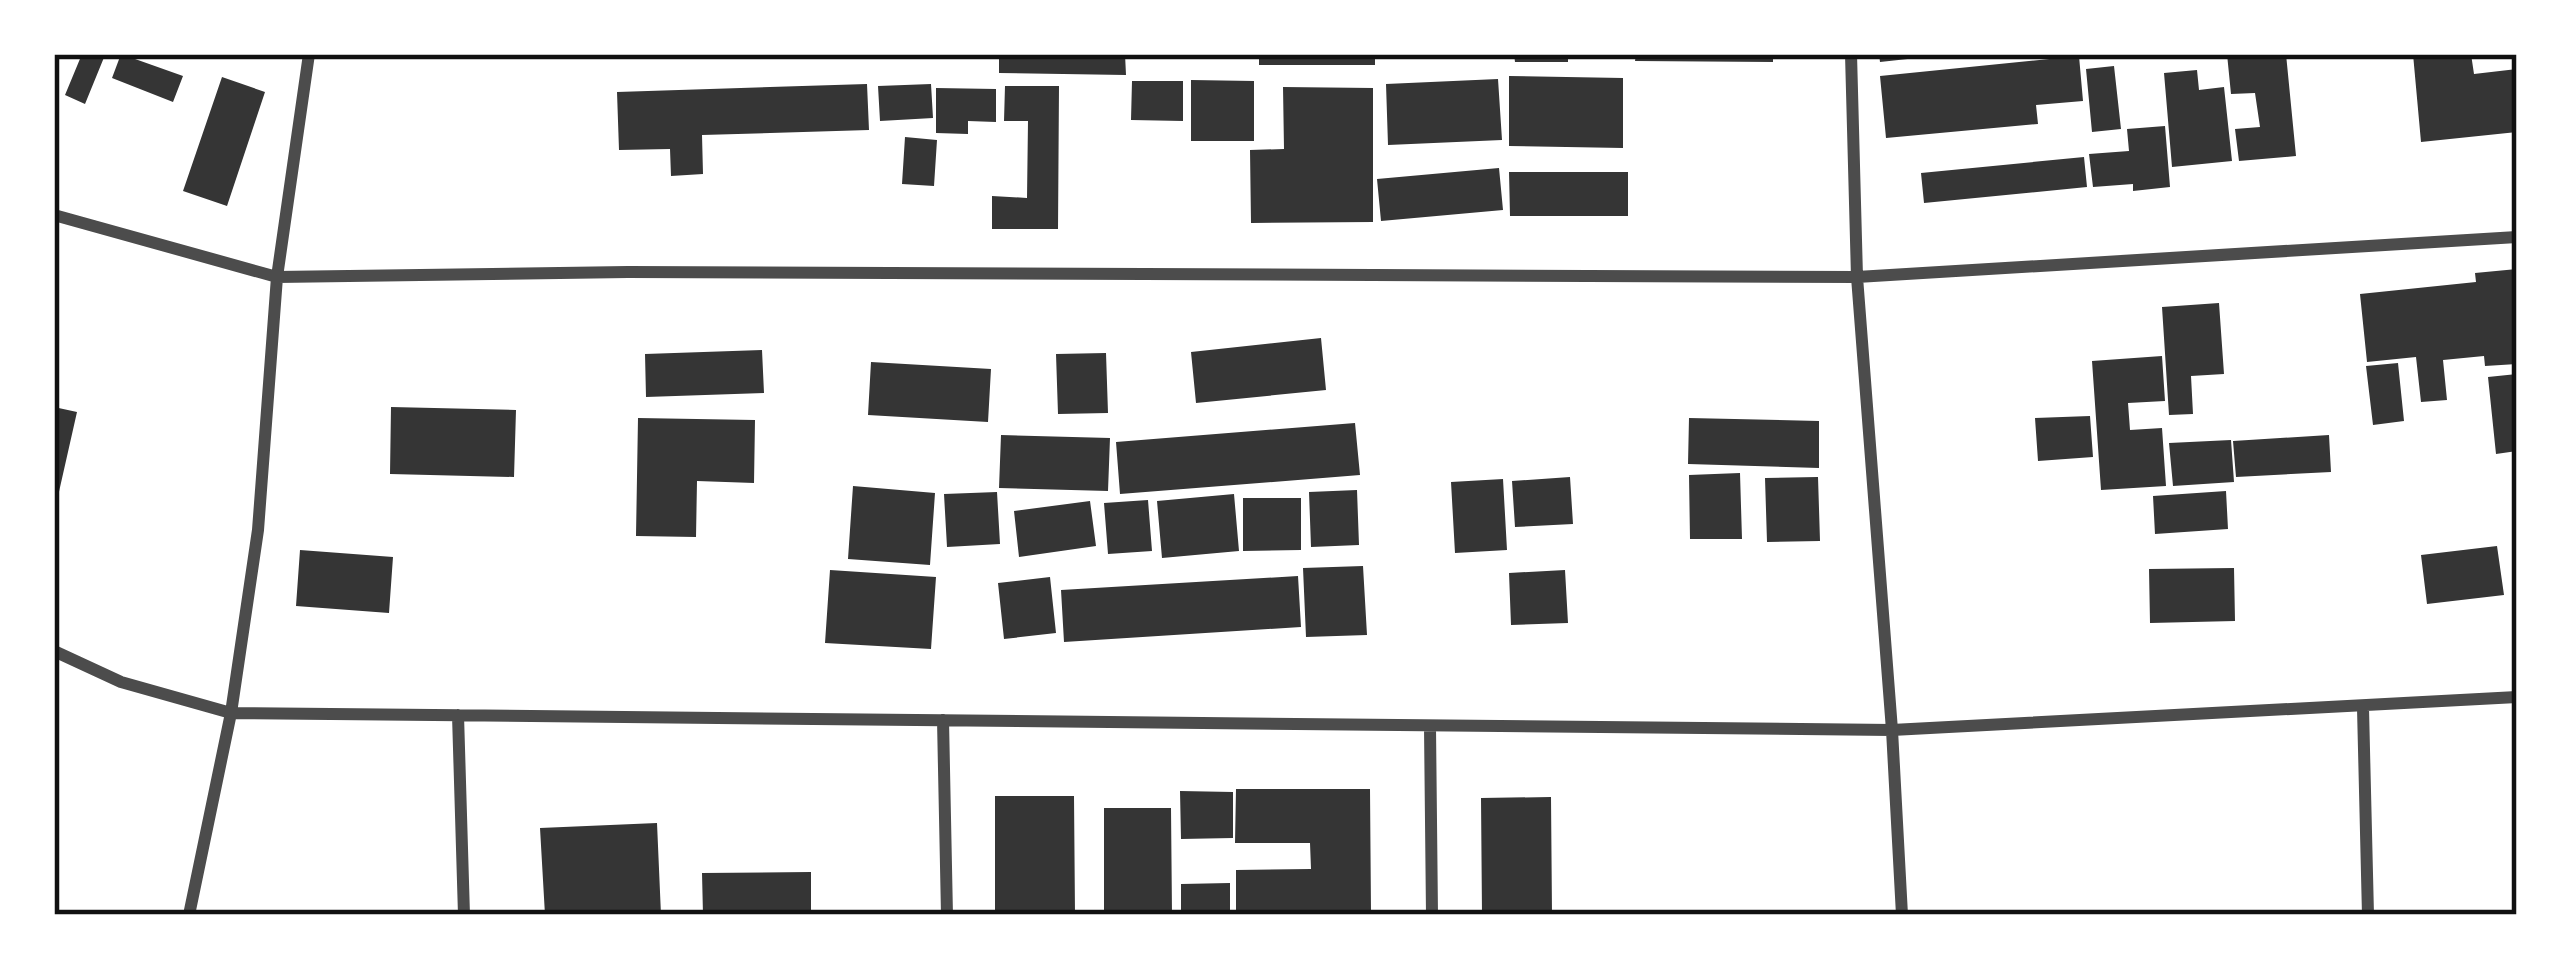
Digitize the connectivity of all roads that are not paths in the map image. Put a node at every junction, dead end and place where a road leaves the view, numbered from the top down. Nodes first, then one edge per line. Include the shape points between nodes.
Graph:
1 (309, 54) edge
2 (1851, 54) edge
3 (54, 215) edge
4 (2517, 237) edge
5 (277, 277) junction
6 (1857, 278) junction
7 (54, 651) edge
8 (2517, 698) edge
9 (2363, 708) junction
10 (231, 713) junction
11 (458, 715) junction
12 (943, 720) junction
13 (1430, 727) junction
14 (1892, 730) junction
15 (189, 915) edge
16 (464, 915) edge
17 (947, 915) edge
18 (1432, 915) edge
19 (1902, 915) edge
20 (2368, 915) edge

1 - 5 street
2 - 6 street
3 - 5 street
4 - 6 street
5 - 6 street
5 - 10 street via 258,530
6 - 14 street
7 - 10 street via 121,682
8 - 9 street
9 - 14 street
9 - 20 street
10 - 11 street
10 - 15 street
11 - 12 street
11 - 16 street
12 - 13 street
12 - 17 street
13 - 14 street
13 - 18 street
14 - 19 street

